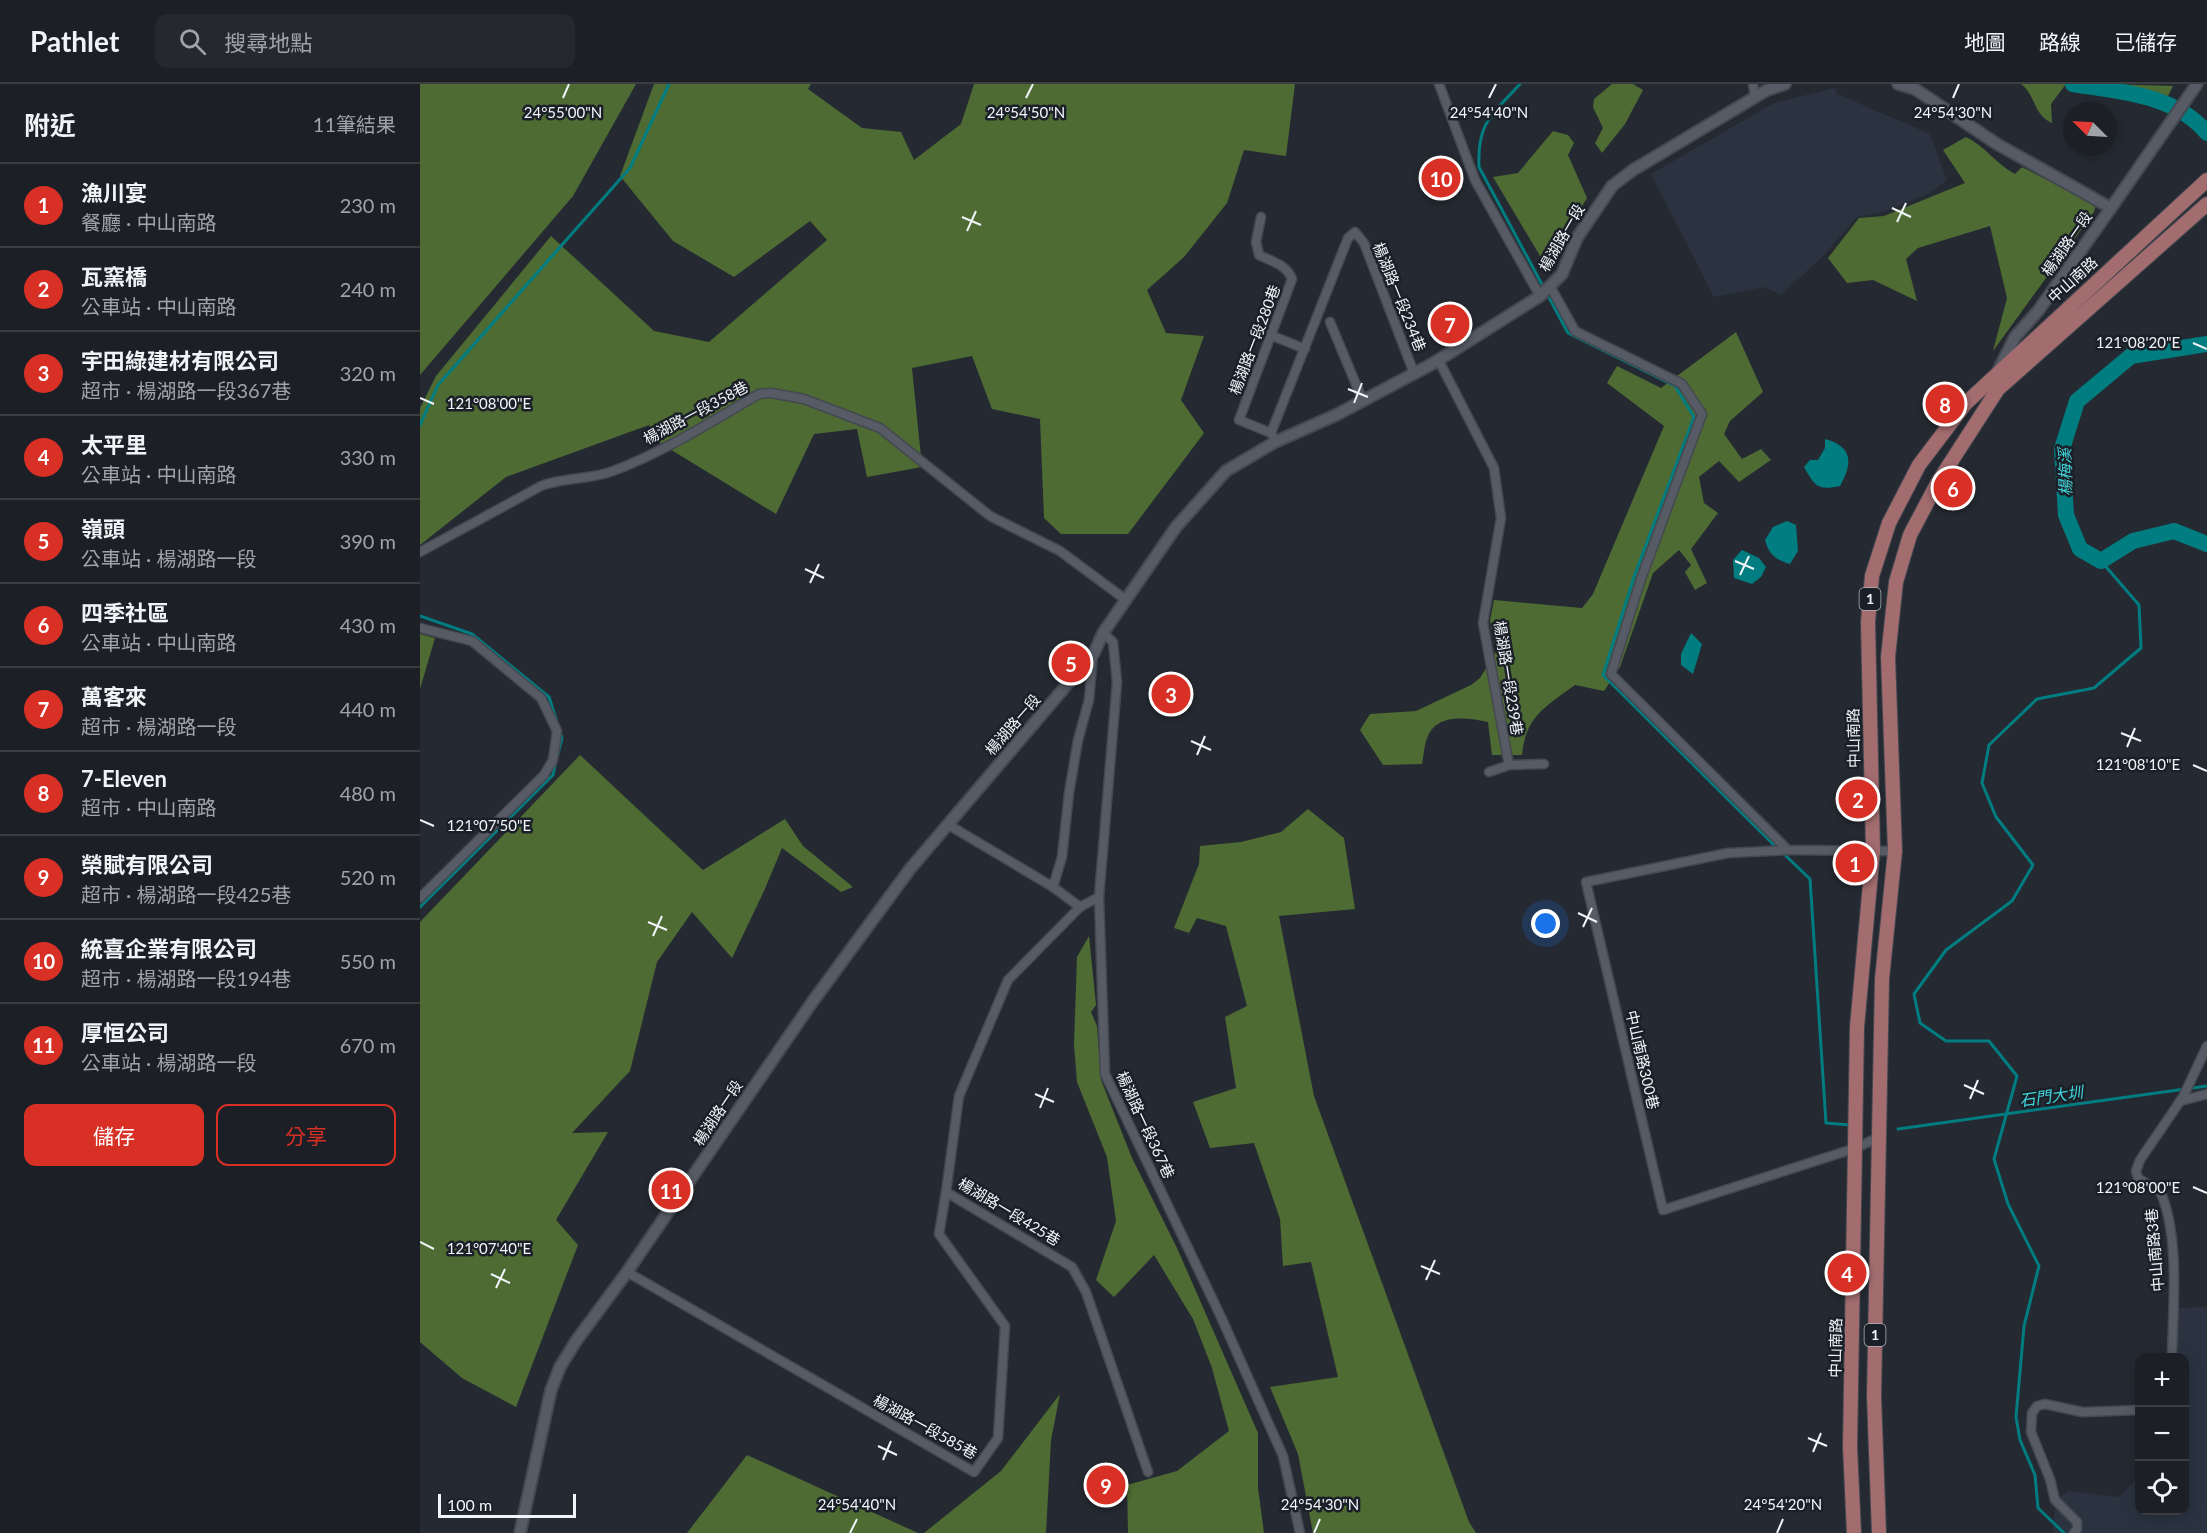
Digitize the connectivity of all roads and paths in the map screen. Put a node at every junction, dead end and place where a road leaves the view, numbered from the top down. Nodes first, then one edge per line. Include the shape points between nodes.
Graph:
1 (1439, 84) edge
2 (1753, 84) edge
3 (1785, 84) edge
4 (1898, 84) edge
5 (2194, 87) edge
6 (1755, 97) junction
7 (2207, 180) edge
8 (2207, 204) edge
9 (2111, 208) junction
10 (1261, 217) dead end
11 (1546, 291) junction
12 (1330, 322) dead end
13 (1273, 336) junction
14 (1305, 349) junction
15 (1438, 359) junction
16 (1998, 370) junction
17 (1414, 374) junction
18 (1998, 389) junction
19 (1363, 401) junction
20 (1273, 437) junction
21 (420, 552) edge
22 (1126, 600) junction
23 (420, 628) edge
24 (1103, 633) junction
25 (1094, 653) junction
26 (1544, 764) dead end
27 (1509, 765) junction
28 (1489, 772) dead end
29 (947, 824) junction
30 (1783, 850) junction
31 (1873, 851) junction
32 (1895, 851) junction
33 (1053, 886) junction
34 (1099, 897) junction
35 (420, 898) edge
36 (1080, 907) junction
37 (2207, 1046) edge
38 (2207, 1094) edge
39 (2181, 1099) junction
40 (1879, 1137) junction
41 (1856, 1148) junction
42 (946, 1192) junction
43 (627, 1272) junction
44 (2172, 1353) edge
45 (2135, 1410) edge
46 (1148, 1472) dead end
47 (2076, 1531) edge
48 (520, 1533) edge
49 (1300, 1533) edge
50 (1854, 1533) edge
51 (1879, 1533) edge

1 - 11 street via 1475,180
2 - 6 street
3 - 6 street, 楊湖路一段
4 - 9 street, 楊湖路一段 via 1915,89 1997,144
5 - 9 street, 楊湖路一段
6 - 11 street, 楊湖路一段 via 1612,186 1577,238 1562,274
7 - 16 main road, 中山南路 / 1
8 - 18 main road, 1
9 - 16 street, 楊湖路一段 via 2015,337
10 - 13 street, 楊湖路一段280巷 via 1256,242 1259,255 1290,271 1292,279
11 - 15 street, 楊湖路一段
11 - 30 street via 1575,331 1682,384 1702,414 1641,579 1611,674
12 - 19 street
13 - 14 street
13 - 20 street, 楊湖路一段280巷 via 1239,420
14 - 17 street, 楊湖路一段234巷 via 1348,238 1355,232 1364,243
14 - 20 street
15 - 17 street, 楊湖路一段
15 - 27 street, 楊湖路一段239巷 via 1494,468 1501,518 1483,623
16 - 18 street, 楊湖路一段
16 - 31 main road, 中山南路 / 1 via 1966,403 1919,465 1889,523 1872,576 1868,622
17 - 19 street, 楊湖路一段
18 - 32 main road, 1 via 1932,493 1910,535 1896,582 1888,657
19 - 20 street, 楊湖路一段
20 - 22 street, 楊湖路一段 via 1210,486 1176,527
21 - 22 street, 楊湖路一段358巷 via 541,486 613,471 759,394 771,393 804,399 880,428 990,516 1060,551
22 - 24 street, 楊湖路一段
23 - 35 street via 472,641 541,698 557,731 553,760 544,775
24 - 25 street, 楊湖路一段
24 - 34 street, 楊湖路一段367巷 via 1113,642 1117,682
25 - 29 street, 楊湖路一段
25 - 33 street via 1062,857
26 - 27 street
27 - 28 street
29 - 33 street
29 - 43 street, 楊湖路一段 via 813,1001
30 - 31 street
30 - 41 street, 中山南路300巷 via 1678,861 1586,882 1663,1210
31 - 32 street
31 - 41 main road, 中山南路 / 1 via 1857,1027
32 - 40 main road, 1 via 1882,979
33 - 36 street
34 - 36 street, 楊湖路一段425巷
34 - 49 street, 楊湖路一段367巷 via 1105,1074 1283,1456
36 - 42 street, 楊湖路一段425巷 via 1008,980 958,1096
37 - 39 street
38 - 39 street
39 - 44 street, 中山南路3巷 via 2136,1171 2138,1178 2162,1193 2170,1221
40 - 41 street, 中山南路300巷
40 - 51 main road, 1 via 1874,1396
41 - 50 main road, 中山南路 / 1 via 1850,1447
42 - 43 street, 楊湖路一段585巷 via 939,1234 1005,1326 998,1438 974,1472
42 - 46 street, 楊湖路一段425巷 via 1072,1267 1086,1292
43 - 48 street, 楊湖路一段 via 576,1341 557,1375
45 - 47 street via 2082,1412 2045,1404 2032,1413 2031,1432 2055,1500 2077,1522

